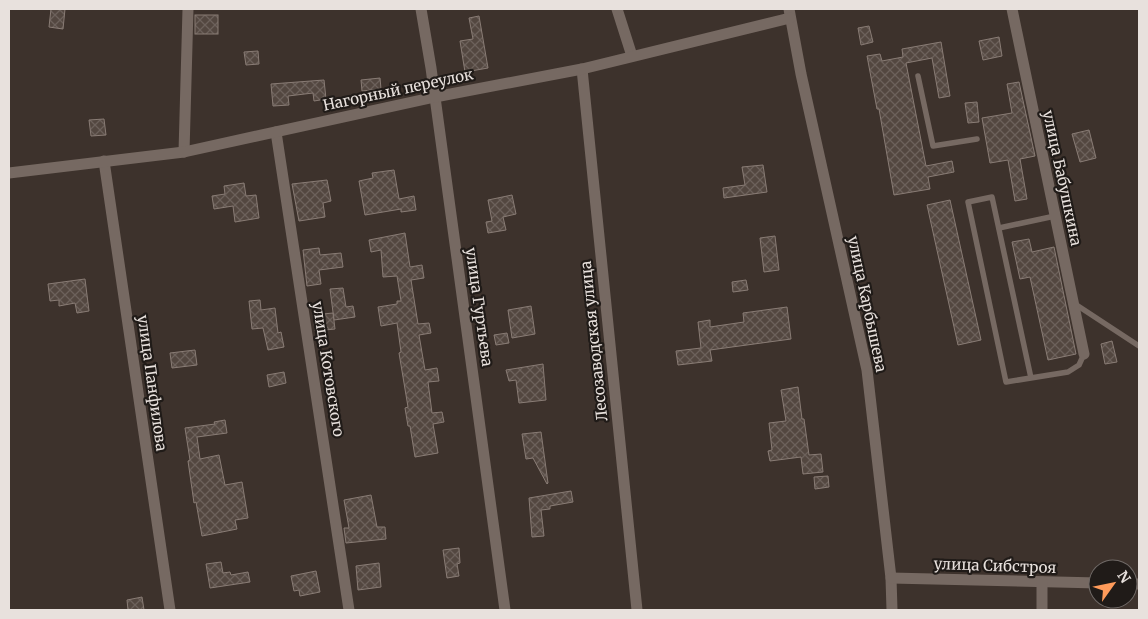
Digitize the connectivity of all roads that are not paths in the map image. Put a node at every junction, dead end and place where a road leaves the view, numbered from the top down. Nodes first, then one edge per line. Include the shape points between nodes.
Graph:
1 (188, 9) edge
2 (420, 9) edge
3 (617, 9) edge
4 (1012, 9) edge
5 (789, 13) edge
6 (632, 56) junction
7 (582, 68) junction
8 (918, 76) dead end
9 (435, 97) junction
10 (276, 132) junction
11 (977, 139) dead end
12 (184, 152) junction
13 (104, 160) junction
14 (9, 173) edge
15 (1055, 216) junction
16 (999, 228) junction
17 (1073, 303) junction
18 (1139, 346) edge
19 (1084, 354) joint
20 (1031, 378) junction
21 (891, 578) junction
22 (1042, 582) junction
23 (1088, 583) edge
24 (170, 610) edge
25 (349, 610) edge
26 (505, 610) edge
27 (637, 610) edge
28 (892, 610) edge
29 (1042, 610) edge

1 - 12 street
2 - 9 street, улица Гуртьева
3 - 6 street
4 - 15 street, улица Бабушкина
5 - 6 street, Нагорный переулок
5 - 21 street, улица Карбышева via 867,370
6 - 7 street, Нагорный переулок
7 - 9 street, Нагорный переулок
7 - 27 street, Лесозаводская улица
8 - 11 lane via 933,146
9 - 10 street, Нагорный переулок
9 - 26 street, улица Гуртьева
10 - 12 street, Нагорный переулок
10 - 25 street, улица Котовского
12 - 13 street, Нагорный переулок
13 - 14 street, Нагорный переулок
13 - 24 street, улица Панфилова
15 - 16 lane
15 - 17 street, улица Бабушкина
16 - 20 lane
16 - 20 lane via 992,197 968,202 1006,382
17 - 18 lane
17 - 19 street, улица Бабушкина
19 - 20 lane via 1079,365 1068,372
21 - 22 street, улица Сибстроя
21 - 28 street, улица Карбышева
22 - 23 street, улица Сибстроя
22 - 29 street

